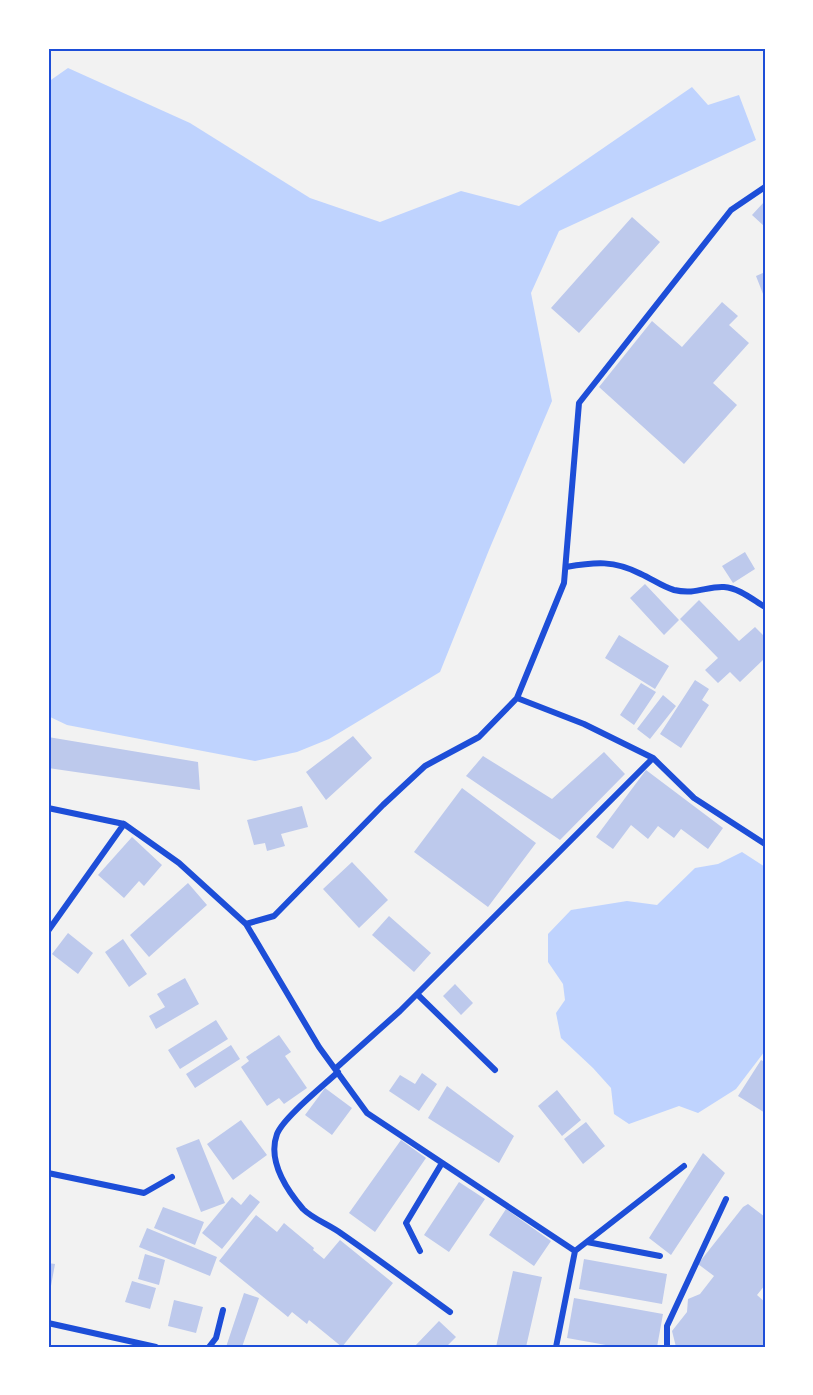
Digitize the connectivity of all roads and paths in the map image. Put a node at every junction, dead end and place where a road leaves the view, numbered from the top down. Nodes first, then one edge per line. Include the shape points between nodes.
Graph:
1 (765, 187) edge
2 (566, 567) junction
3 (765, 607) edge
4 (517, 698) junction
5 (653, 758) junction
6 (48, 808) edge
7 (124, 824) junction
8 (765, 844) edge
9 (246, 924) junction
10 (48, 931) edge
11 (417, 994) junction
12 (495, 1070) dead end
13 (336, 1071) junction
14 (442, 1163) junction
15 (684, 1166) dead end
16 (48, 1173) edge
17 (172, 1177) dead end
18 (726, 1199) dead end
19 (587, 1242) junction
20 (420, 1251) dead end
21 (574, 1251) junction
22 (660, 1256) dead end
23 (223, 1310) dead end
24 (450, 1312) dead end
25 (48, 1323) edge
26 (156, 1347) edge
27 (209, 1347) edge
28 (556, 1347) edge
29 (667, 1347) edge

1 - 2 street via 731,210 579,403
2 - 3 street via 613,563 671,589 688,592 722,586
2 - 4 street via 564,583
4 - 5 street via 584,724
4 - 9 street via 478,737 425,766 274,916
5 - 8 street via 694,798
5 - 11 street
6 - 7 street
7 - 9 street via 179,863
7 - 10 street
9 - 13 street
11 - 12 street
11 - 13 street
13 - 14 street via 367,1113
13 - 24 street via 277,1132 273,1147 284,1183 305,1211
14 - 20 street via 406,1223
14 - 21 street
15 - 19 street
16 - 17 street via 144,1193
18 - 29 street via 667,1326
19 - 21 street
19 - 22 street
21 - 28 street
23 - 27 street via 216,1338
25 - 26 street

